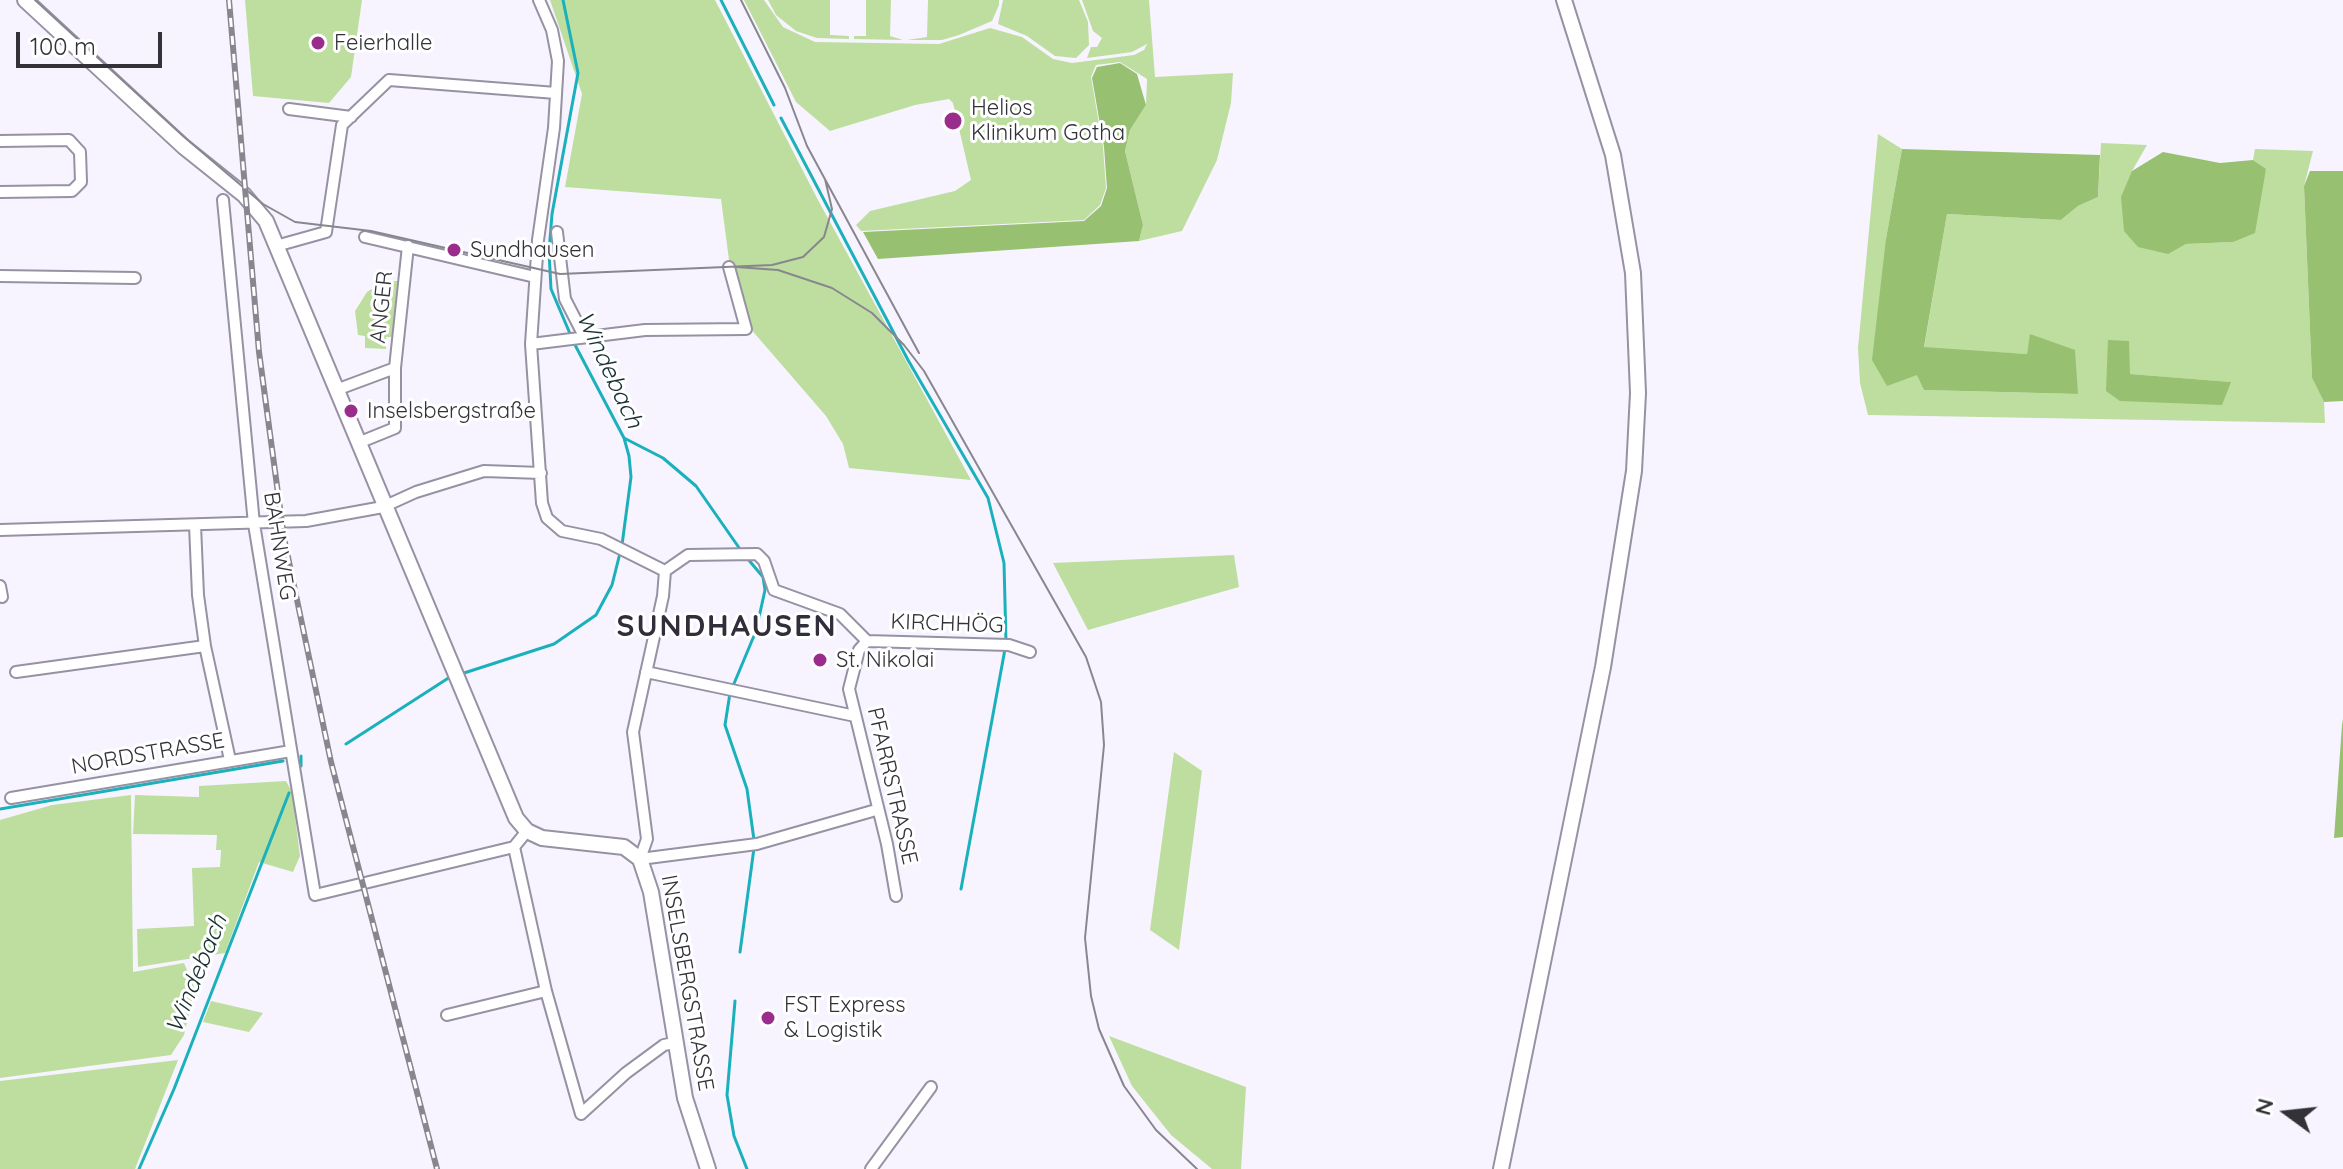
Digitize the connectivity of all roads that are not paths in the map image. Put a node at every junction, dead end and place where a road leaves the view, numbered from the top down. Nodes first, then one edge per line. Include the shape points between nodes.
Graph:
1 (25, 0) edge
2 (539, 0) edge
3 (1564, 0) edge
4 (556, 93) junction
5 (289, 109) dead end
6 (351, 117) junction
7 (0, 141) edge
8 (0, 192) edge
9 (223, 200) dead end
10 (557, 232) dead end
11 (365, 237) dead end
12 (276, 246) junction
13 (408, 246) junction
14 (729, 267) dead end
15 (0, 276) edge
16 (535, 277) junction
17 (135, 278) dead end
18 (576, 336) junction
19 (531, 344) junction
20 (395, 368) junction
21 (336, 390) junction
22 (358, 443) junction
23 (541, 473) junction
24 (383, 507) junction
25 (254, 524) junction
26 (195, 525) junction
27 (0, 530) edge
28 (665, 571) junction
29 (867, 641) junction
30 (205, 646) junction
31 (1030, 652) dead end
32 (16, 672) dead end
33 (646, 672) junction
34 (855, 716) junction
35 (291, 751) junction
36 (230, 760) junction
37 (11, 798) dead end
38 (876, 810) junction
39 (527, 831) junction
40 (514, 847) junction
41 (640, 859) junction
42 (896, 896) dead end
43 (546, 991) junction
44 (447, 1015) dead end
45 (674, 1043) junction
46 (931, 1087) dead end
47 (708, 1169) edge
48 (871, 1169) edge
49 (1501, 1169) edge

1 - 12 street via 178,142 244,195 266,221
2 - 4 street via 556,48
3 - 49 street via 1613,155 1633,273 1638,378 1634,471 1609,638
4 - 6 street via 389,80
4 - 16 street
5 - 6 street
6 - 12 street via 342,125 326,232
7 - 8 street via 69,140 80,152 81,182 72,191
9 - 25 street, BAHNWEG
10 - 18 street via 565,299
11 - 13 street, ANGER
12 - 21 street
13 - 16 street
13 - 20 street, ANGER
14 - 18 street via 746,329
15 - 17 street
16 - 19 street
18 - 19 street
19 - 23 street
20 - 21 street, ANGER
20 - 22 street, ANGER via 395,428
21 - 22 street
22 - 24 street
23 - 24 street via 484,471
23 - 28 street via 542,503 556,527 601,539
24 - 25 street
24 - 39 street via 505,799
25 - 26 street
25 - 35 street, BAHNWEG
26 - 27 street
26 - 30 street
28 - 29 street, KIRCHHÖG via 688,555 757,554 774,590 840,614
28 - 33 street
29 - 31 street, KIRCHHÖG via 1004,645
29 - 34 street, PFARRSTRASSE via 859,650 849,689
30 - 32 street
30 - 36 street
33 - 34 street
33 - 41 street via 633,732 647,839
34 - 38 street, PFARRSTRASSE
35 - 36 street, NORDSTRASSE
35 - 40 street, BAHNWEG via 315,895
36 - 37 street, NORDSTRASSE
38 - 41 street via 754,845
38 - 42 street, PFARRSTRASSE
39 - 40 street
39 - 41 street, INSELSBERGSTRASSE via 542,838 624,847
40 - 43 street
41 - 45 street, INSELSBERGSTRASSE via 651,892
43 - 44 street
43 - 45 street via 581,1114 626,1073
45 - 47 street, INSELSBERGSTRASSE via 694,1134
46 - 48 street

